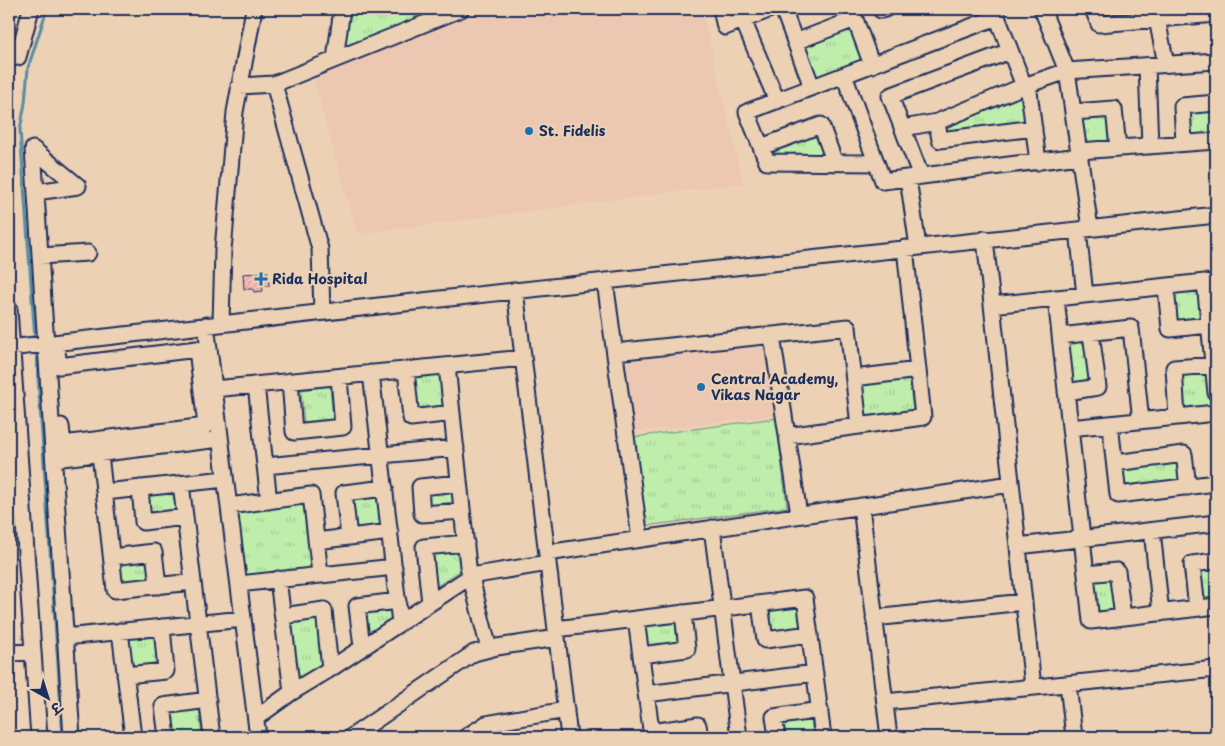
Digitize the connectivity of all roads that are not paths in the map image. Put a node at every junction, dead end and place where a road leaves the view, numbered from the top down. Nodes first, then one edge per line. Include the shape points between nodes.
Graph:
1 (31, 9) edge
2 (254, 9) edge
3 (342, 9) edge
4 (461, 9) edge
5 (721, 9) edge
6 (772, 9) edge
7 (783, 9) edge
8 (880, 9) edge
9 (885, 9) edge
10 (1042, 9) edge
11 (1093, 9) edge
12 (1196, 12) edge
13 (995, 13) edge
14 (1156, 14) edge
15 (1216, 14) edge
16 (425, 16) edge
17 (1117, 16) edge
18 (744, 20) junction
19 (795, 42) junction
20 (1010, 51) junction
21 (9, 58) edge
22 (335, 59) junction
23 (1216, 63) edge
24 (1166, 64) junction
25 (872, 65) junction
26 (1147, 66) junction
27 (1067, 71) junction
28 (844, 75) junction
29 (274, 84) junction
30 (1026, 85) junction
31 (240, 86) junction
32 (812, 87) junction
33 (777, 101) junction
34 (1216, 103) edge
35 (1073, 112) junction
36 (937, 122) junction
37 (903, 128) junction
38 (1034, 128) junction
39 (1216, 141) edge
40 (1184, 143) junction
41 (1150, 146) junction
42 (761, 147) junction
43 (1118, 148) junction
44 (1079, 154) junction
45 (1038, 162) junction
46 (835, 163) junction
47 (876, 163) junction
48 (915, 177) junction
49 (36, 192) dead end
50 (1216, 215) edge
51 (1084, 229) junction
52 (985, 239) junction
53 (912, 247) junction
54 (88, 253) dead end
55 (40, 256) junction
56 (605, 280) junction
57 (1166, 287) junction
58 (515, 290) junction
59 (1085, 295) junction
60 (1056, 298) junction
61 (992, 306) junction
62 (9, 309) edge
63 (322, 312) junction
64 (213, 324) junction
65 (1209, 325) junction
66 (1091, 333) junction
67 (772, 336) junction
68 (1060, 336) junction
69 (43, 344) junction
70 (10, 348) edge
71 (615, 352) junction
72 (523, 358) junction
73 (1213, 365) junction
74 (59, 366) junction
75 (447, 366) junction
76 (406, 370) junction
77 (918, 370) junction
78 (372, 373) junction
79 (339, 377) junction
80 (854, 378) junction
81 (290, 382) junction
82 (256, 385) junction
83 (214, 389) junction
84 (1066, 392) junction
85 (1216, 393) edge
86 (452, 413) junction
87 (1216, 413) edge
88 (1177, 417) junction
89 (1141, 421) junction
90 (1110, 424) junction
91 (859, 426) junction
92 (1070, 428) junction
93 (787, 436) junction
94 (220, 439) junction
95 (456, 448) junction
96 (100, 454) junction
97 (381, 455) junction
98 (54, 459) junction
99 (1114, 463) junction
100 (265, 466) junction
101 (225, 479) junction
102 (459, 483) junction
103 (1216, 483) edge
104 (181, 484) junction
105 (1011, 484) junction
106 (1188, 486) junction
107 (140, 488) junction
108 (385, 488) junction
109 (105, 492) junction
110 (16, 499) edge
111 (270, 501) junction
112 (229, 506) junction
113 (861, 506) junction
114 (462, 511) junction
115 (799, 516) junction
116 (185, 517) junction
117 (1216, 523) edge
118 (712, 528) junction
119 (1152, 530) junction
120 (390, 532) junction
121 (349, 537) junction
122 (640, 539) junction
123 (1082, 539) junction
124 (316, 541) junction
125 (466, 543) junction
126 (1018, 546) junction
127 (112, 557) junction
128 (547, 558) junction
129 (1216, 561) edge
130 (394, 567) junction
131 (320, 574) junction
132 (1086, 574) junction
133 (471, 576) junction
134 (278, 580) junction
135 (193, 582) junction
136 (239, 584) junction
137 (158, 586) junction
138 (398, 601) junction
139 (1024, 602) junction
140 (430, 603) junction
141 (760, 604) junction
142 (1216, 606) edge
143 (722, 608) junction
144 (1197, 608) junction
145 (683, 613) junction
146 (1160, 613) junction
147 (283, 616) junction
148 (1123, 617) junction
149 (874, 618) junction
150 (243, 619) junction
151 (636, 619) junction
152 (198, 623) junction
153 (400, 623) junction
154 (162, 627) junction
155 (120, 631) junction
156 (557, 634) junction
157 (810, 634) junction
158 (65, 637) junction
159 (362, 647) junction
160 (490, 649) junction
161 (33, 652) junction
162 (9, 653) edge
163 (641, 654) junction
164 (330, 668) junction
165 (1216, 669) edge
166 (815, 673) junction
167 (126, 675) junction
168 (732, 683) junction
169 (1068, 684) junction
170 (1034, 687) junction
171 (292, 692) junction
172 (646, 694) junction
173 (208, 700) junction
174 (885, 702) junction
175 (566, 710) junction
176 (820, 710) junction
177 (256, 718) junction
178 (472, 735) edge
179 (651, 735) edge
180 (39, 737) edge
181 (72, 737) edge
182 (133, 737) edge
183 (168, 737) edge
184 (212, 737) edge
185 (256, 737) edge
186 (351, 737) edge
187 (569, 737) edge
188 (700, 737) edge
189 (739, 737) edge
190 (777, 737) edge
191 (823, 737) edge
192 (889, 737) edge
193 (1074, 737) edge

1 - 21 street via 18,57
2 - 31 street
3 - 22 street
4 - 16 street
5 - 18 street via 725,27
6 - 18 street
7 - 19 street
8 - 9 street
10 - 27 street
11 - 17 street via 1099,24
12 - 14 street
12 - 15 street
13 - 20 street
13 - 25 street
14 - 17 street
14 - 24 street
16 - 22 street
18 - 33 street
19 - 25 street via 855,19
19 - 32 street
20 - 30 street
20 - 37 street via 890,96
22 - 29 street
23 - 24 street
24 - 26 street
25 - 28 street
26 - 27 street
26 - 41 street
27 - 30 street
27 - 35 street
28 - 32 street
28 - 47 street
29 - 31 street
29 - 63 street via 320,249
30 - 36 street
30 - 38 street
31 - 64 street
32 - 33 street
33 - 42 street via 747,112
34 - 40 street via 1182,106
35 - 43 street via 1114,108
35 - 44 street
36 - 37 street
36 - 38 street via 940,140
37 - 48 street
38 - 45 street
39 - 40 street
40 - 41 street
41 - 43 street
42 - 46 street via 767,162
42 - 46 street via 821,125
43 - 44 street
44 - 45 street
44 - 51 street
45 - 48 street
46 - 47 street
47 - 48 street via 883,181
48 - 53 street
49 - 55 street
50 - 51 street
51 - 52 street
51 - 59 street
52 - 53 street
52 - 61 street
53 - 56 street
53 - 77 street
54 - 55 street
55 - 69 street
56 - 58 street
56 - 71 street
57 - 59 street
57 - 65 street via 1170,329
57 - 65 street via 1205,282
58 - 63 street
58 - 72 street
59 - 60 street
60 - 61 street
60 - 68 street
61 - 105 street
62 - 70 street
63 - 64 street
64 - 69 street
64 - 83 street
65 - 73 street
66 - 68 street
66 - 84 street via 1098,388
66 - 89 street via 1131,328
67 - 71 street
67 - 80 street via 848,327
67 - 93 street
68 - 84 street
69 - 70 street
69 - 74 street
69 - 98 street
70 - 110 street
71 - 122 street
72 - 75 street
72 - 128 street
73 - 85 street
73 - 88 street via 1174,368
74 - 74 street via 197,349 206,426 63,444 54,367
75 - 76 street
75 - 86 street
76 - 78 street
76 - 86 street via 411,418
77 - 80 street
77 - 91 street via 923,417
78 - 79 street
78 - 97 street
79 - 81 street
79 - 81 street via 344,427 294,432
80 - 91 street
81 - 82 street
82 - 83 street
82 - 100 street
83 - 94 street
84 - 92 street
86 - 95 street
87 - 88 street
88 - 89 street
89 - 90 street
90 - 92 street
90 - 99 street
91 - 93 street
92 - 123 street
93 - 115 street
94 - 96 street
94 - 101 street
95 - 97 street
95 - 102 street
96 - 98 street
96 - 109 street
97 - 100 street
97 - 108 street
98 - 158 street
99 - 106 street via 1118,495
99 - 106 street via 1184,454
100 - 111 street
101 - 104 street
101 - 112 street
102 - 114 street
102 - 114 street via 420,487 422,514
103 - 106 street
104 - 107 street
104 - 116 street
105 - 113 street
105 - 126 street
107 - 109 street
107 - 116 street via 143,522
108 - 120 street
108 - 121 street via 344,492
109 - 127 street
110 - 161 street
111 - 112 street
111 - 124 street via 311,496
112 - 136 street
113 - 115 street
113 - 149 street
114 - 125 street
115 - 118 street
116 - 135 street
117 - 119 street
118 - 122 street
118 - 143 street
119 - 123 street
119 - 146 street
120 - 121 street
120 - 130 street
121 - 124 street
122 - 128 street
123 - 126 street
123 - 132 street
124 - 131 street
125 - 133 street
125 - 140 street via 424,547
126 - 139 street
127 - 137 street via 116,590
127 - 137 street via 154,552
128 - 133 street
128 - 156 street
129 - 144 street via 1192,564
130 - 131 street
130 - 138 street
131 - 134 street
132 - 148 street via 1117,571
132 - 148 street via 1091,621
133 - 140 street
133 - 160 street
134 - 136 street
134 - 147 street
135 - 137 street
135 - 152 street
136 - 150 street
138 - 153 street
138 - 159 street via 357,606
139 - 149 street
139 - 170 street
140 - 153 street
141 - 143 street
141 - 157 street via 805,598
141 - 157 street via 765,640
142 - 144 street
143 - 145 street
143 - 168 street
144 - 146 street
145 - 151 street
145 - 163 street via 687,649
146 - 148 street
147 - 164 street via 324,610
147 - 171 street
149 - 174 street
150 - 152 street
150 - 177 street
151 - 156 street
151 - 163 street
152 - 154 street
152 - 173 street
153 - 159 street
154 - 155 street
154 - 167 street via 166,671
155 - 158 street
155 - 167 street
156 - 160 street
156 - 175 street
157 - 166 street
158 - 181 street
159 - 164 street
160 - 186 street via 474,653
161 - 162 street
161 - 180 street
163 - 172 street
164 - 171 street
165 - 169 street
166 - 168 street
166 - 176 street
167 - 182 street
168 - 172 street
168 - 189 street
169 - 170 street
169 - 193 street
170 - 174 street
171 - 177 street
172 - 179 street
173 - 183 street via 163,706
173 - 184 street
174 - 192 street
175 - 178 street via 486,724
175 - 187 street
176 - 190 street via 774,717
176 - 191 street
177 - 185 street
179 - 188 street via 698,725

